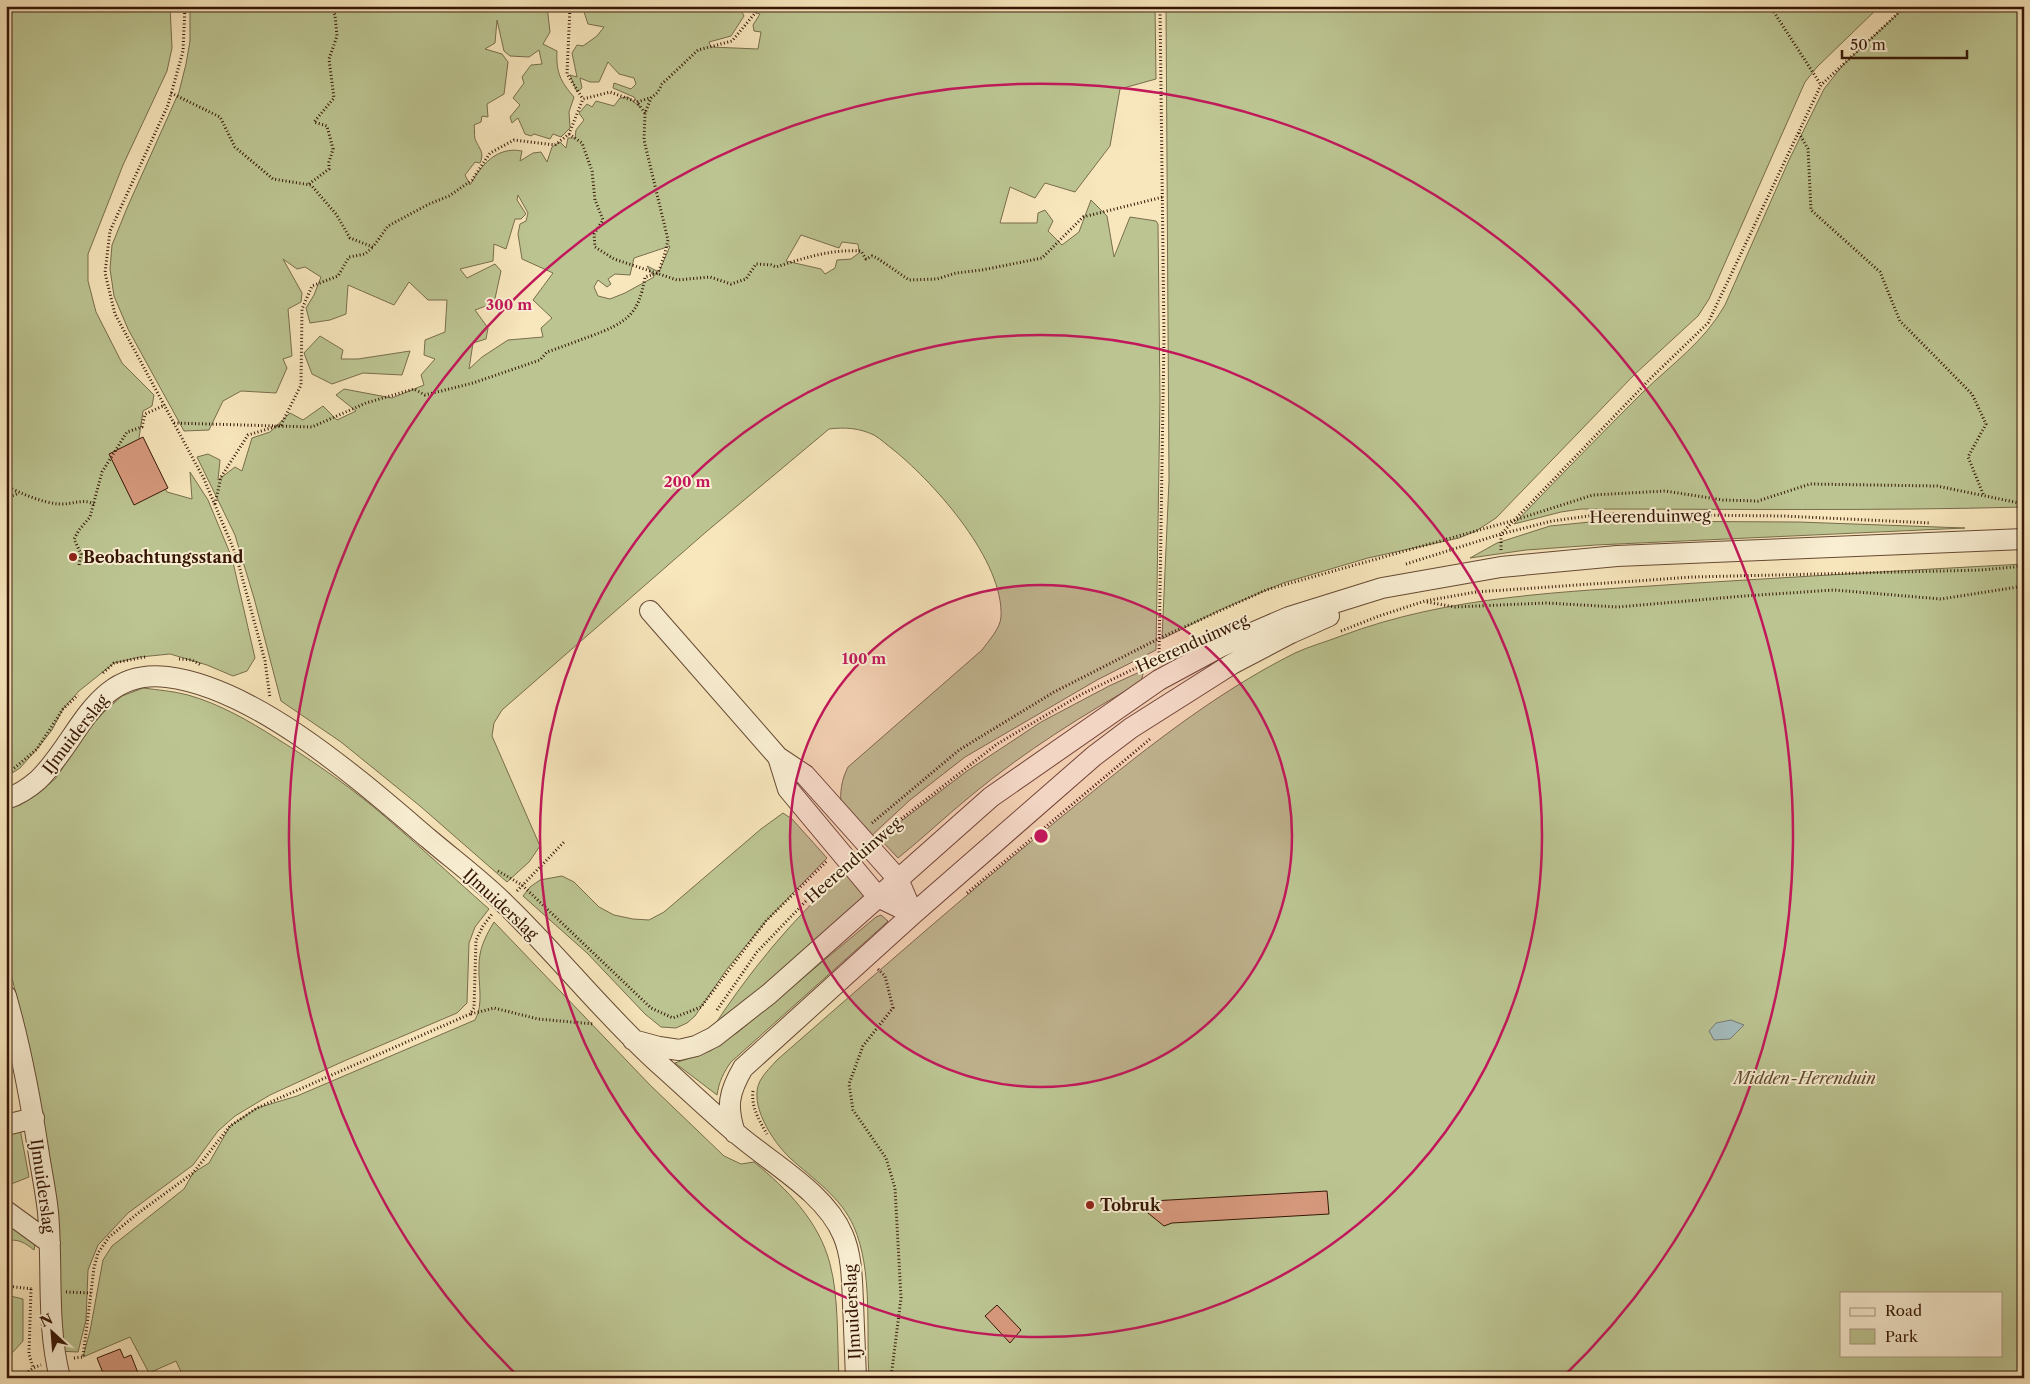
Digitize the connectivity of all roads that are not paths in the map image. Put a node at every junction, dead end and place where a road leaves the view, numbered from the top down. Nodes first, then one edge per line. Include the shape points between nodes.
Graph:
1 (2024, 539) edge
2 (1454, 575) junction
3 (650, 611) dead end
4 (778, 757) junction
5 (6, 799) edge
6 (898, 879) junction
7 (878, 897) junction
8 (913, 914) junction
9 (6, 996) edge
10 (633, 1040) junction
11 (34, 1118) junction
12 (6, 1125) edge
13 (736, 1132) junction
14 (6, 1211) edge
15 (50, 1244) junction
16 (60, 1378) edge
17 (856, 1378) edge

1 - 2 street, Heerenduinweg via 1616,556
2 - 6 street, Heerenduinweg via 1382,588 1289,617 1222,646 1159,680 991,797
2 - 8 street, Heerenduinweg via 1332,614 1259,649 1177,697 1094,756
3 - 4 street
4 - 6 street via 805,775
4 - 7 street via 788,789
5 - 10 street, IJmuiderslag via 40,778 86,714 110,690 135,678 166,677 275,710 505,904
6 - 7 street, Heerenduinweg
6 - 8 street
7 - 8 street
7 - 10 street, Heerenduinweg via 769,994 714,1037 679,1050
8 - 13 street, Heerenduinweg via 743,1068 730,1096 729,1115
9 - 11 street, IJmuiderslag
10 - 13 street, IJmuiderslag
11 - 12 street
11 - 15 street, IJmuiderslag
13 - 17 street, IJmuiderslag via 825,1207 843,1235 851,1264
14 - 15 street
15 - 16 street, IJmuiderslag via 40,1290

